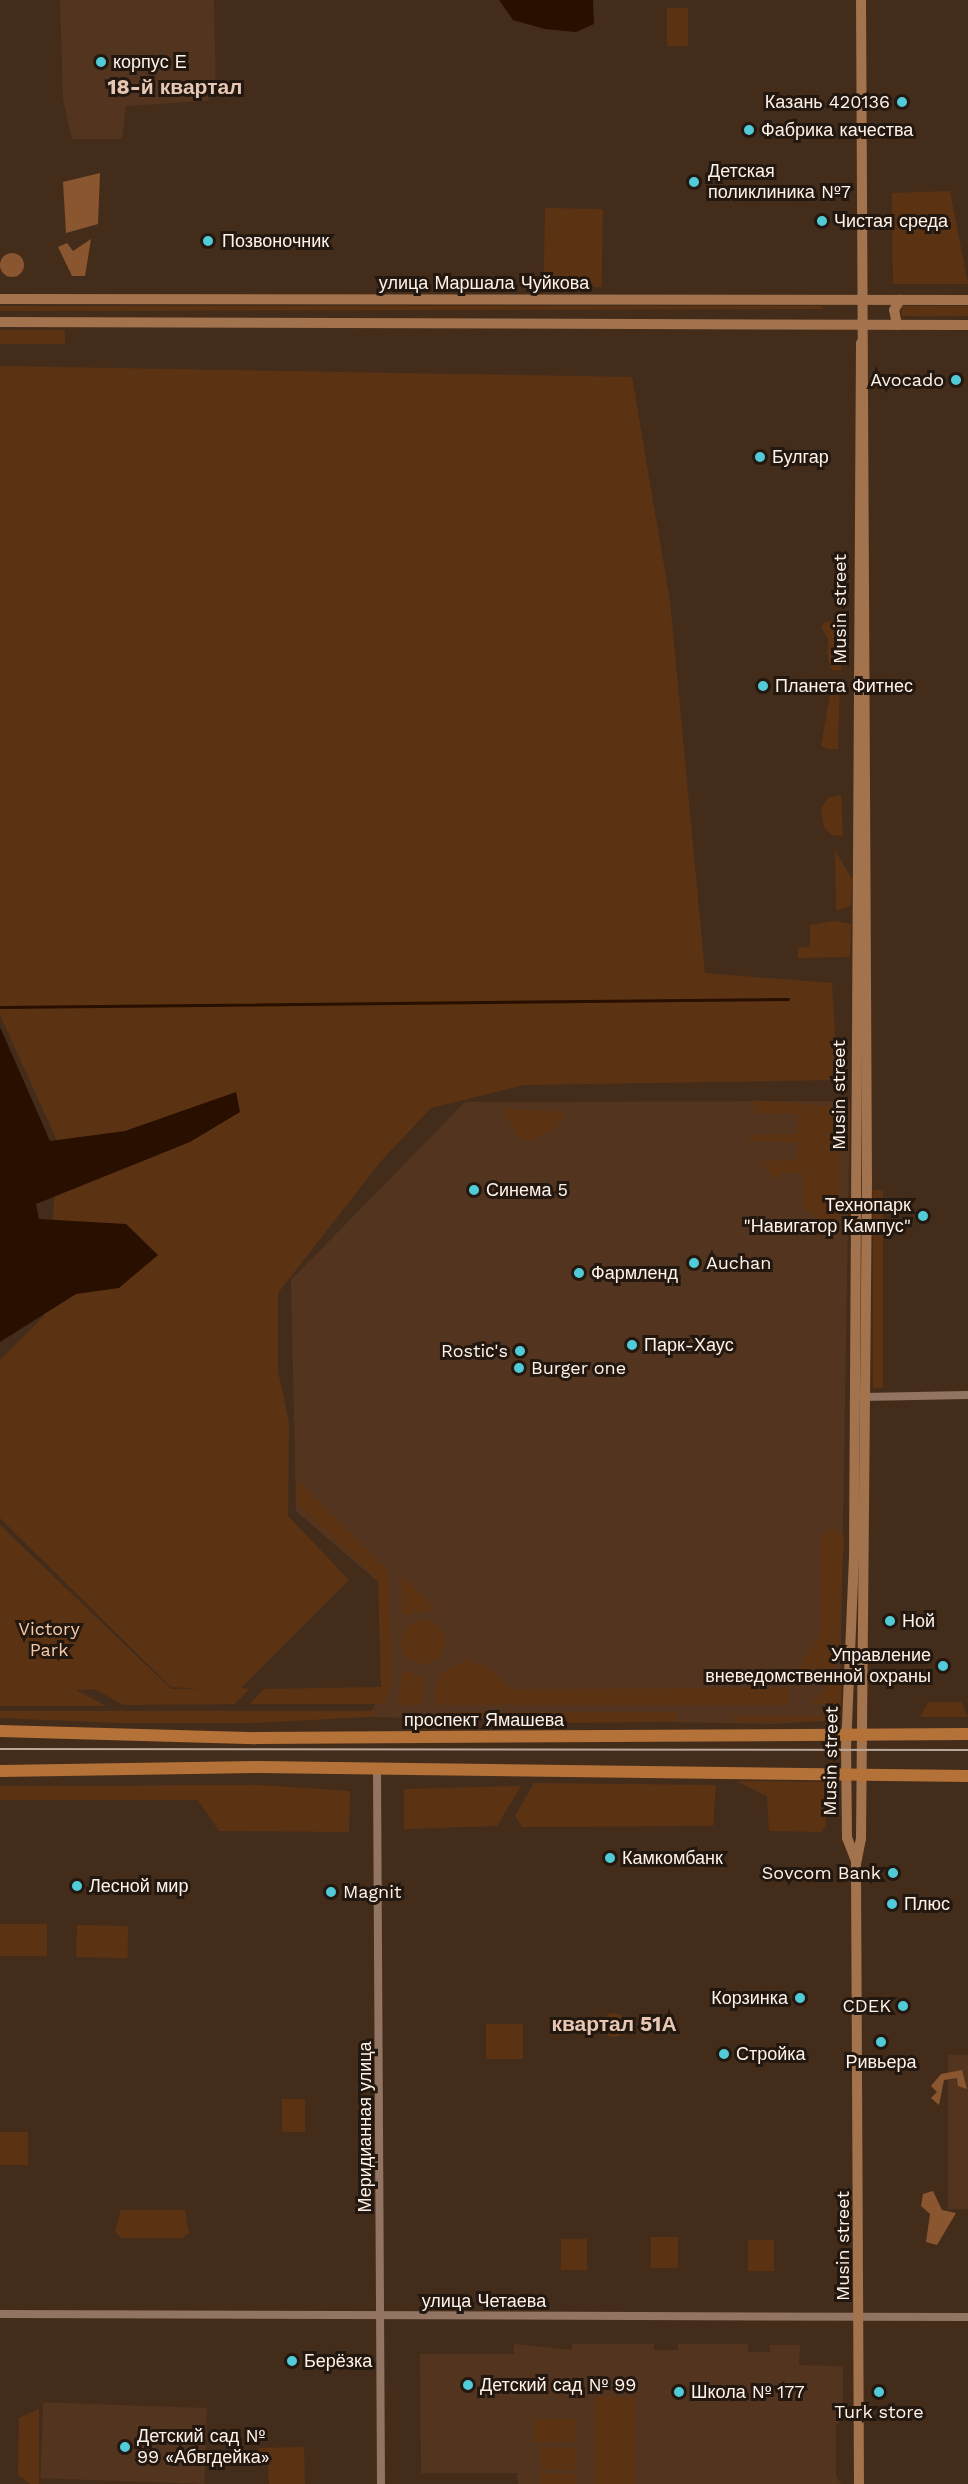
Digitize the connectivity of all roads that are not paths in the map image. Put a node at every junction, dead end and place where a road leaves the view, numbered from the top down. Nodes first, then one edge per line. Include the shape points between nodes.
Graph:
1 (861, 0) edge
2 (0, 299) edge
3 (864, 300) junction
4 (900, 300) junction
5 (968, 300) edge
6 (0, 322) edge
7 (864, 325) junction
8 (897, 325) junction
9 (968, 325) edge
10 (968, 1395) edge
11 (859, 1397) junction
12 (0, 1731) edge
13 (968, 1734) edge
14 (862, 1735) junction
15 (848, 1736) junction
16 (377, 1769) junction
17 (0, 1771) edge
18 (847, 1773) junction
19 (861, 1773) junction
20 (968, 1776) edge
21 (856, 1864) junction
22 (0, 2314) edge
23 (381, 2316) junction
24 (859, 2316) junction
25 (968, 2317) edge
26 (381, 2484) edge
27 (860, 2484) edge

1 - 3 street, Musin street
2 - 3 street, улица Маршала Чуйкова
3 - 4 street, улица Маршала Чуйкова
3 - 7 street, Musin street
4 - 5 street, улица Маршала Чуйкова
4 - 8 street via 894,310
6 - 7 street
7 - 8 street
7 - 11 street, Musin street via 857,367
8 - 9 street
10 - 11 street
11 - 14 street, Musin street
11 - 15 street, Musin street
12 - 15 main road, проспект Ямашева via 256,1738
13 - 14 main road, проспект Ямашева
14 - 15 main road, проспект Ямашева
14 - 19 street, Musin street
15 - 18 street, Musin street
16 - 17 main road
16 - 18 main road
16 - 23 street, Меридианная улица
18 - 19 main road
18 - 21 street, Musin street via 847,1838
19 - 20 main road
19 - 21 street, Musin street
21 - 24 street, Musin street
22 - 23 street, улица Четаева
23 - 24 street, улица Четаева
23 - 26 street, Меридианная улица
24 - 25 street, улица Четаева
24 - 27 street, Musin street

